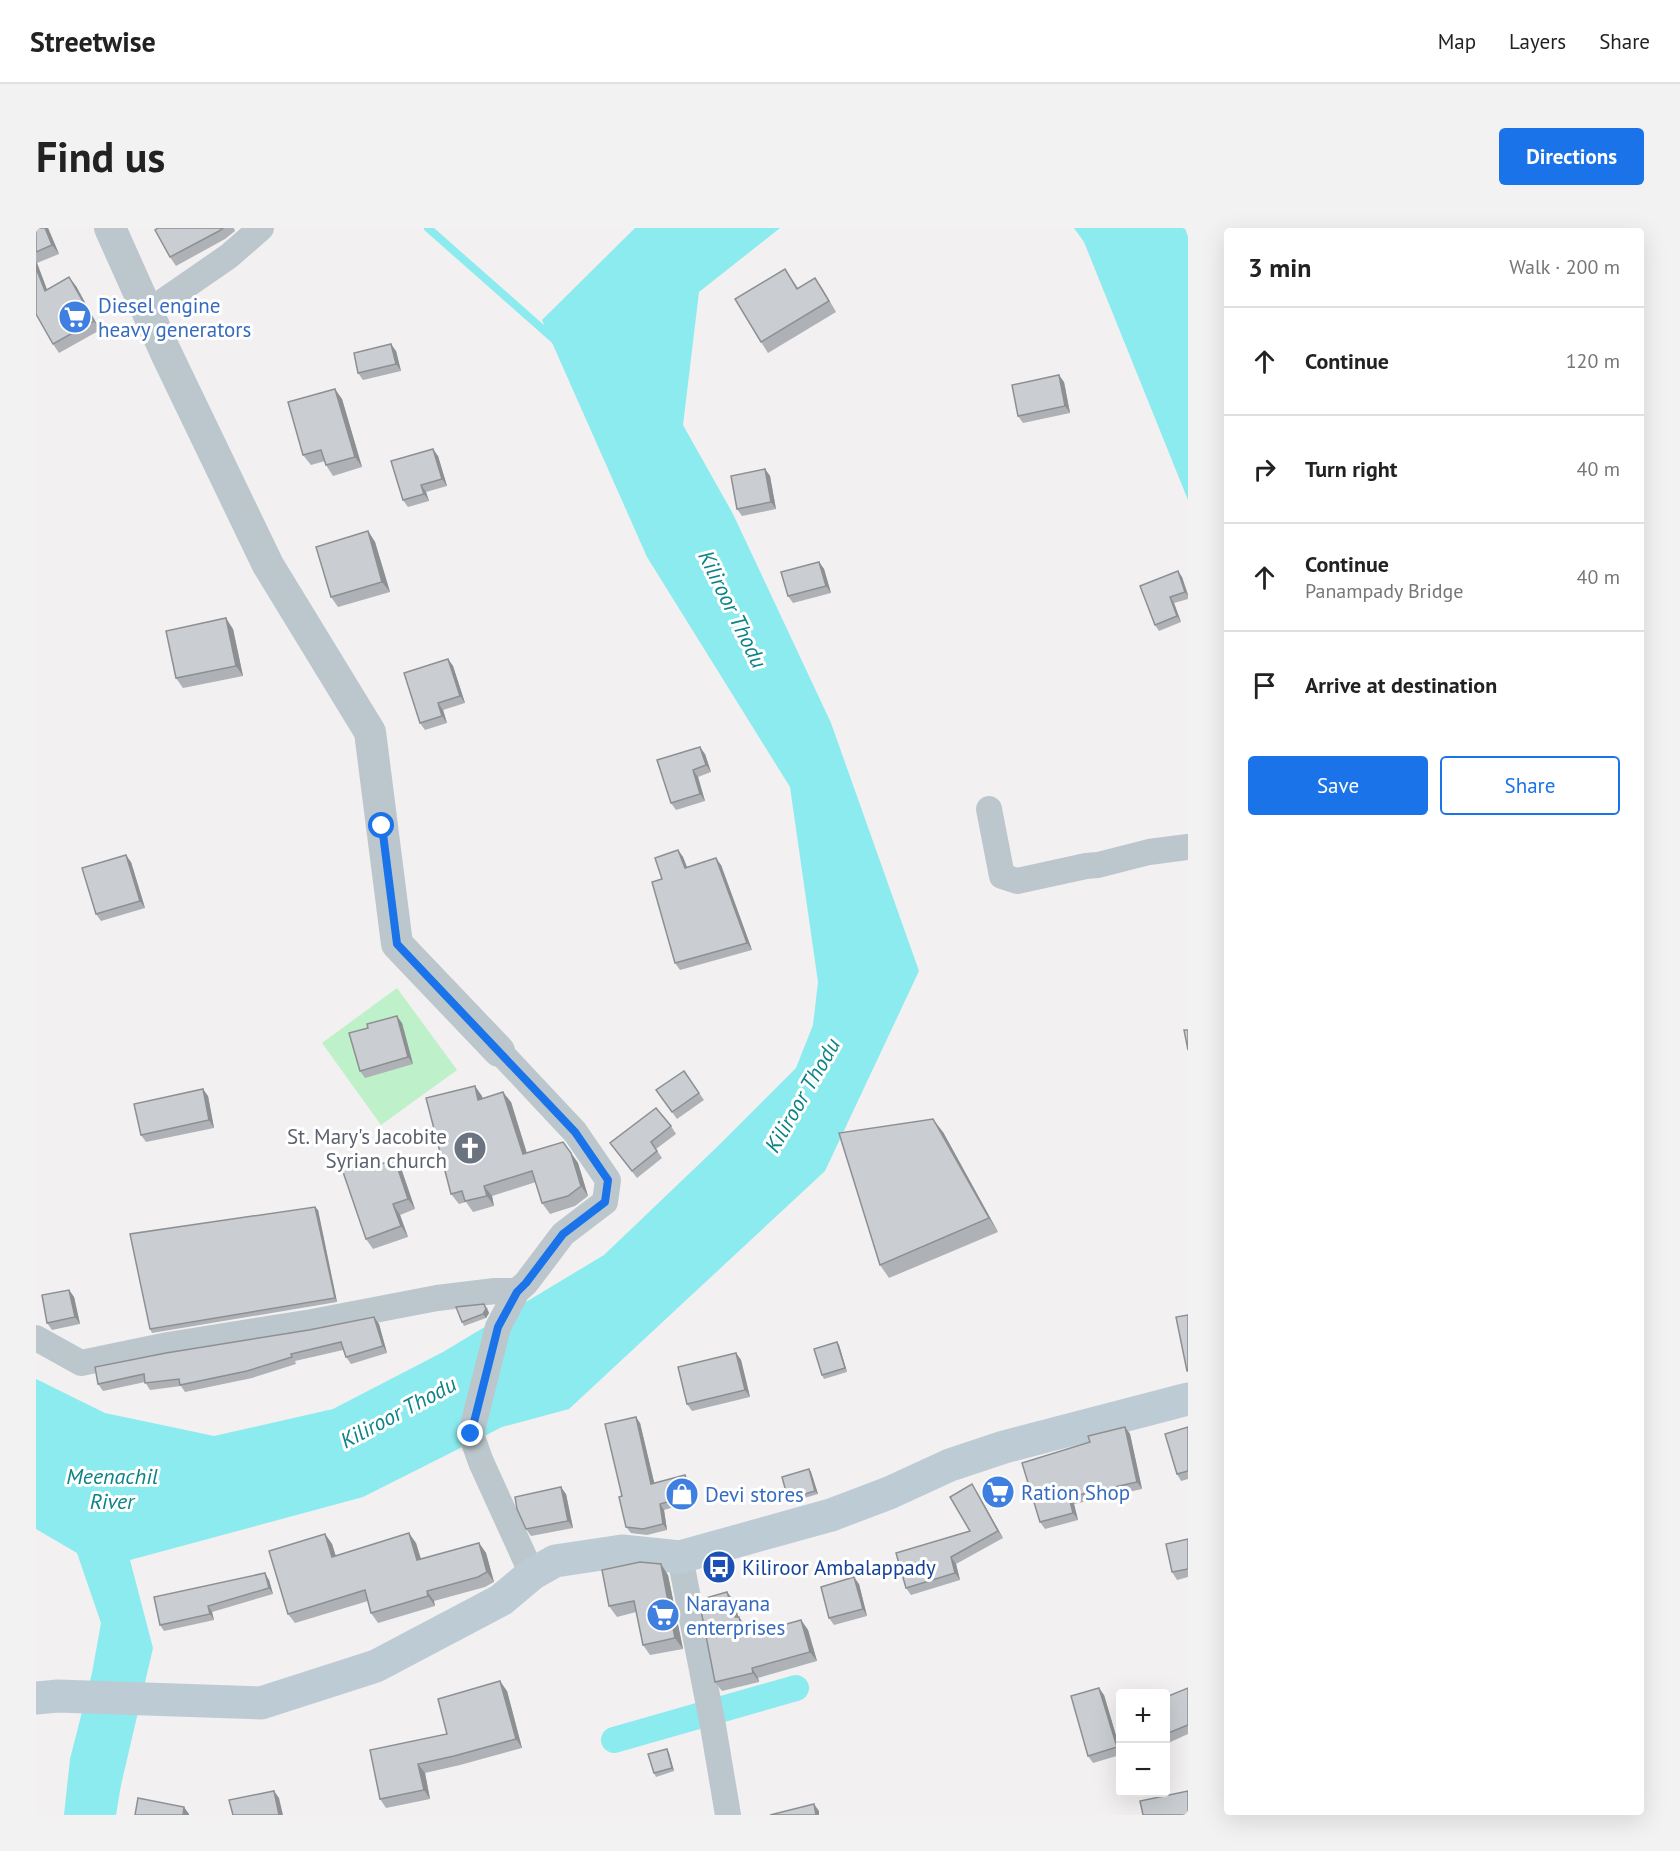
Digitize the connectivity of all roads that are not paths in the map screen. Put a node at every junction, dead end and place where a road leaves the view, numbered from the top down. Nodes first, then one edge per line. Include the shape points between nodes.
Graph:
1 (110, 228) edge
2 (261, 228) edge
3 (147, 312) junction
4 (989, 809) dead end
5 (1188, 847) edge
6 (499, 1052) joint
7 (513, 1298) junction
8 (36, 1338) edge
9 (1188, 1399) edge
10 (680, 1557) junction
11 (532, 1574) junction
12 (47, 1697) edge
13 (728, 1815) edge

1 - 3 street
2 - 3 street via 229,256
3 - 6 street via 268,566 370,732 397,944
4 - 5 street via 1002,876 1017,881
6 - 7 street via 575,1132 608,1180 605,1202 563,1234
7 - 8 street via 495,1291 437,1298 81,1363
7 - 11 street via 498,1327 471,1434
9 - 10 main road via 1004,1448 950,1465 831,1515
10 - 11 main road via 622,1551 555,1561
10 - 13 street
11 - 12 main road via 501,1600 376,1666 261,1703

